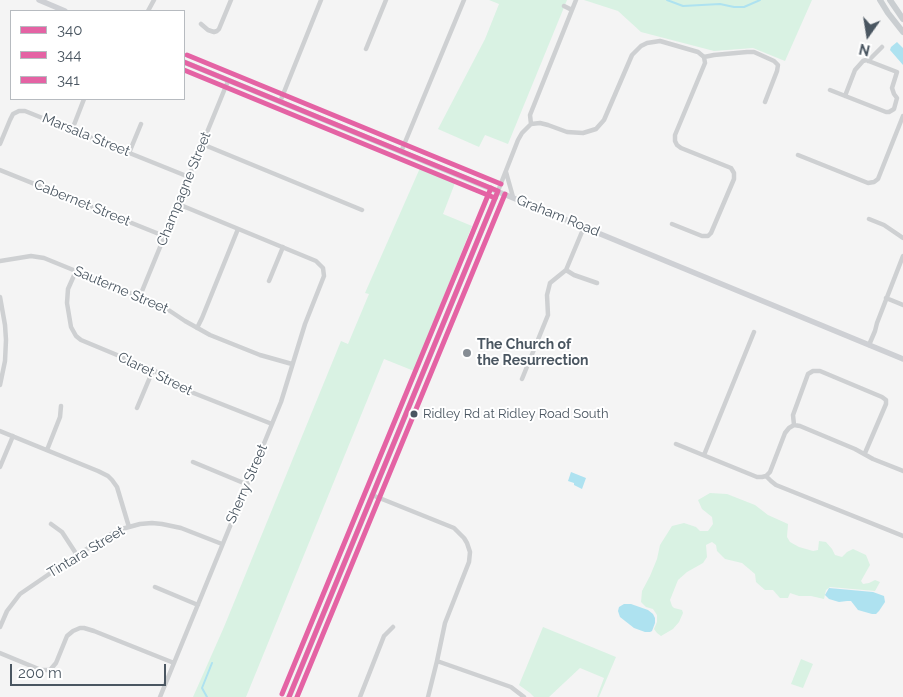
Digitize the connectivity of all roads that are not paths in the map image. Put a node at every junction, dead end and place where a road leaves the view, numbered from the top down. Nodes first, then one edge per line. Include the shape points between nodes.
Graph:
1 (39, 0) edge
2 (231, 0) edge
3 (321, 0) edge
4 (386, 0) edge
5 (464, 0) edge
6 (576, 0) edge
7 (880, 0) edge
8 (890, 0) edge
9 (564, 6) dead end
10 (55, 9) edge
11 (572, 10) junction
12 (903, 19) edge
13 (201, 24) dead end
14 (903, 32) edge
15 (882, 47) dead end
16 (366, 49) dead end
17 (704, 57) junction
18 (868, 61) junction
19 (185, 62) edge
20 (903, 71) edge
21 (897, 72) junction
22 (228, 81) junction
23 (830, 90) dead end
24 (844, 96) junction
25 (900, 98) edge
26 (84, 100) edge
27 (280, 102) junction
28 (765, 102) dead end
29 (903, 116) edge
30 (141, 124) dead end
31 (531, 124) junction
32 (72, 130) junction
33 (0, 144) edge
34 (202, 144) junction
35 (401, 152) junction
36 (130, 153) junction
37 (798, 154) dead end
38 (0, 170) edge
39 (505, 171) junction
40 (189, 177) junction
41 (498, 191) junction
42 (513, 197) junction
43 (178, 204) junction
44 (362, 210) dead end
45 (869, 219) dead end
46 (672, 224) dead end
47 (584, 226) junction
48 (238, 229) junction
49 (164, 236) junction
50 (903, 238) edge
51 (283, 247) junction
52 (903, 256) edge
53 (0, 261) edge
54 (330, 265) dead end
55 (323, 268) junction
56 (566, 270) junction
57 (76, 271) junction
58 (269, 281) dead end
59 (596, 283) dead end
60 (140, 296) junction
61 (0, 297) edge
62 (886, 298) junction
63 (903, 305) edge
64 (197, 328) junction
65 (754, 332) dead end
66 (869, 345) junction
67 (903, 359) edge
68 (2, 361) edge
69 (292, 364) junction
70 (153, 370) junction
71 (522, 379) dead end
72 (0, 385) edge
73 (61, 406) dead end
74 (137, 408) dead end
75 (272, 424) junction
76 (794, 426) junction
77 (0, 431) edge
78 (13, 436) junction
79 (676, 444) dead end
80 (47, 450) junction
81 (865, 454) junction
82 (704, 455) junction
83 (193, 462) dead end
84 (0, 467) edge
85 (903, 471) edge
86 (766, 476) junction
87 (246, 484) junction
88 (372, 495) junction
89 (51, 524) dead end
90 (129, 527) junction
91 (903, 536) edge
92 (222, 544) junction
93 (77, 555) junction
94 (154, 587) dead end
95 (198, 604) junction
96 (0, 627) edge
97 (392, 627) dead end
98 (0, 654) edge
99 (437, 661) junction
100 (174, 663) junction
101 (160, 697) edge
102 (289, 697) edge
103 (360, 697) edge
104 (428, 697) edge
105 (524, 697) edge

1 - 10 street
2 - 13 street via 217,32
3 - 27 street
4 - 16 street
5 - 35 street
6 - 11 street
7 - 14 main road
8 - 12 main road
9 - 11 street
11 - 31 street via 530,115
15 - 18 street
17 - 28 street via 754,52 774,61 778,65 777,71
17 - 31 street via 698,52 660,41 647,43 632,56 604,120 596,129 583,134 540,123
17 - 46 street via 705,63 675,141 681,148 731,168 734,179 708,236
18 - 21 street
18 - 24 street via 858,66
19 - 22 street, Graham Road
20 - 21 street
21 - 25 street via 892,88
22 - 27 street, Graham Road
22 - 34 street, Champagne Street
23 - 24 street
24 - 25 street via 886,112 894,109
26 - 32 street
27 - 35 street, Graham Road
29 - 37 street via 874,182 868,183
30 - 36 street
31 - 39 street via 518,140
32 - 33 street, Marsala Street via 19,111 11,116
32 - 36 street, Marsala Street
34 - 40 street, Champagne Street
34 - 44 street
35 - 41 street, Graham Road
36 - 40 street, Marsala Street
38 - 49 street, Cabernet Street
39 - 41 street
39 - 42 street
40 - 43 street, Champagne Street
41 - 42 street, Graham Road
41 - 88 street
42 - 47 street, Graham Road
43 - 48 street
43 - 49 street, Champagne Street
45 - 50 street
47 - 56 street
47 - 66 street, Graham Road
48 - 51 street
48 - 64 street
49 - 60 street, Champagne Street
51 - 55 street via 316,261
51 - 58 street
52 - 62 street
53 - 57 street, Sauterne Street via 37,256
54 - 55 street
55 - 69 street, Sherry Street via 324,279
56 - 59 street
56 - 71 street via 550,283 546,295 548,315
57 - 60 street, Sauterne Street
57 - 70 street, Claret Street via 66,296 71,327 76,336
60 - 64 street, Sauterne Street
61 - 68 street via 6,340
62 - 63 street
62 - 66 street
64 - 69 street, Sauterne Street via 248,350
65 - 82 street
66 - 67 street, Graham Road
68 - 72 street
69 - 75 street, Sherry Street
70 - 74 street
70 - 75 street, Claret Street via 191,392
73 - 80 street
75 - 87 street, Sherry Street
76 - 81 street
76 - 81 street via 793,415 808,374 820,372 886,400
76 - 86 street via 785,433
77 - 78 street
78 - 80 street
78 - 84 street
79 - 82 street
80 - 90 street via 114,478
81 - 85 street
82 - 86 street via 757,477
83 - 87 street
86 - 91 street via 776,485
87 - 92 street, Sherry Street
88 - 99 street via 454,528 467,542 469,562 445,623
88 - 102 street
89 - 93 street via 62,532
90 - 92 street, Tintara Street via 152,523 172,526
90 - 93 street, Tintara Street via 118,530
92 - 95 street, Sherry Street
93 - 96 street, Tintara Street via 20,594
94 - 95 street
95 - 100 street, Sherry Street
97 - 103 street via 384,636
98 - 100 street via 51,673 67,636 80,628
99 - 104 street
99 - 105 street via 511,688
100 - 101 street, Sherry Street

